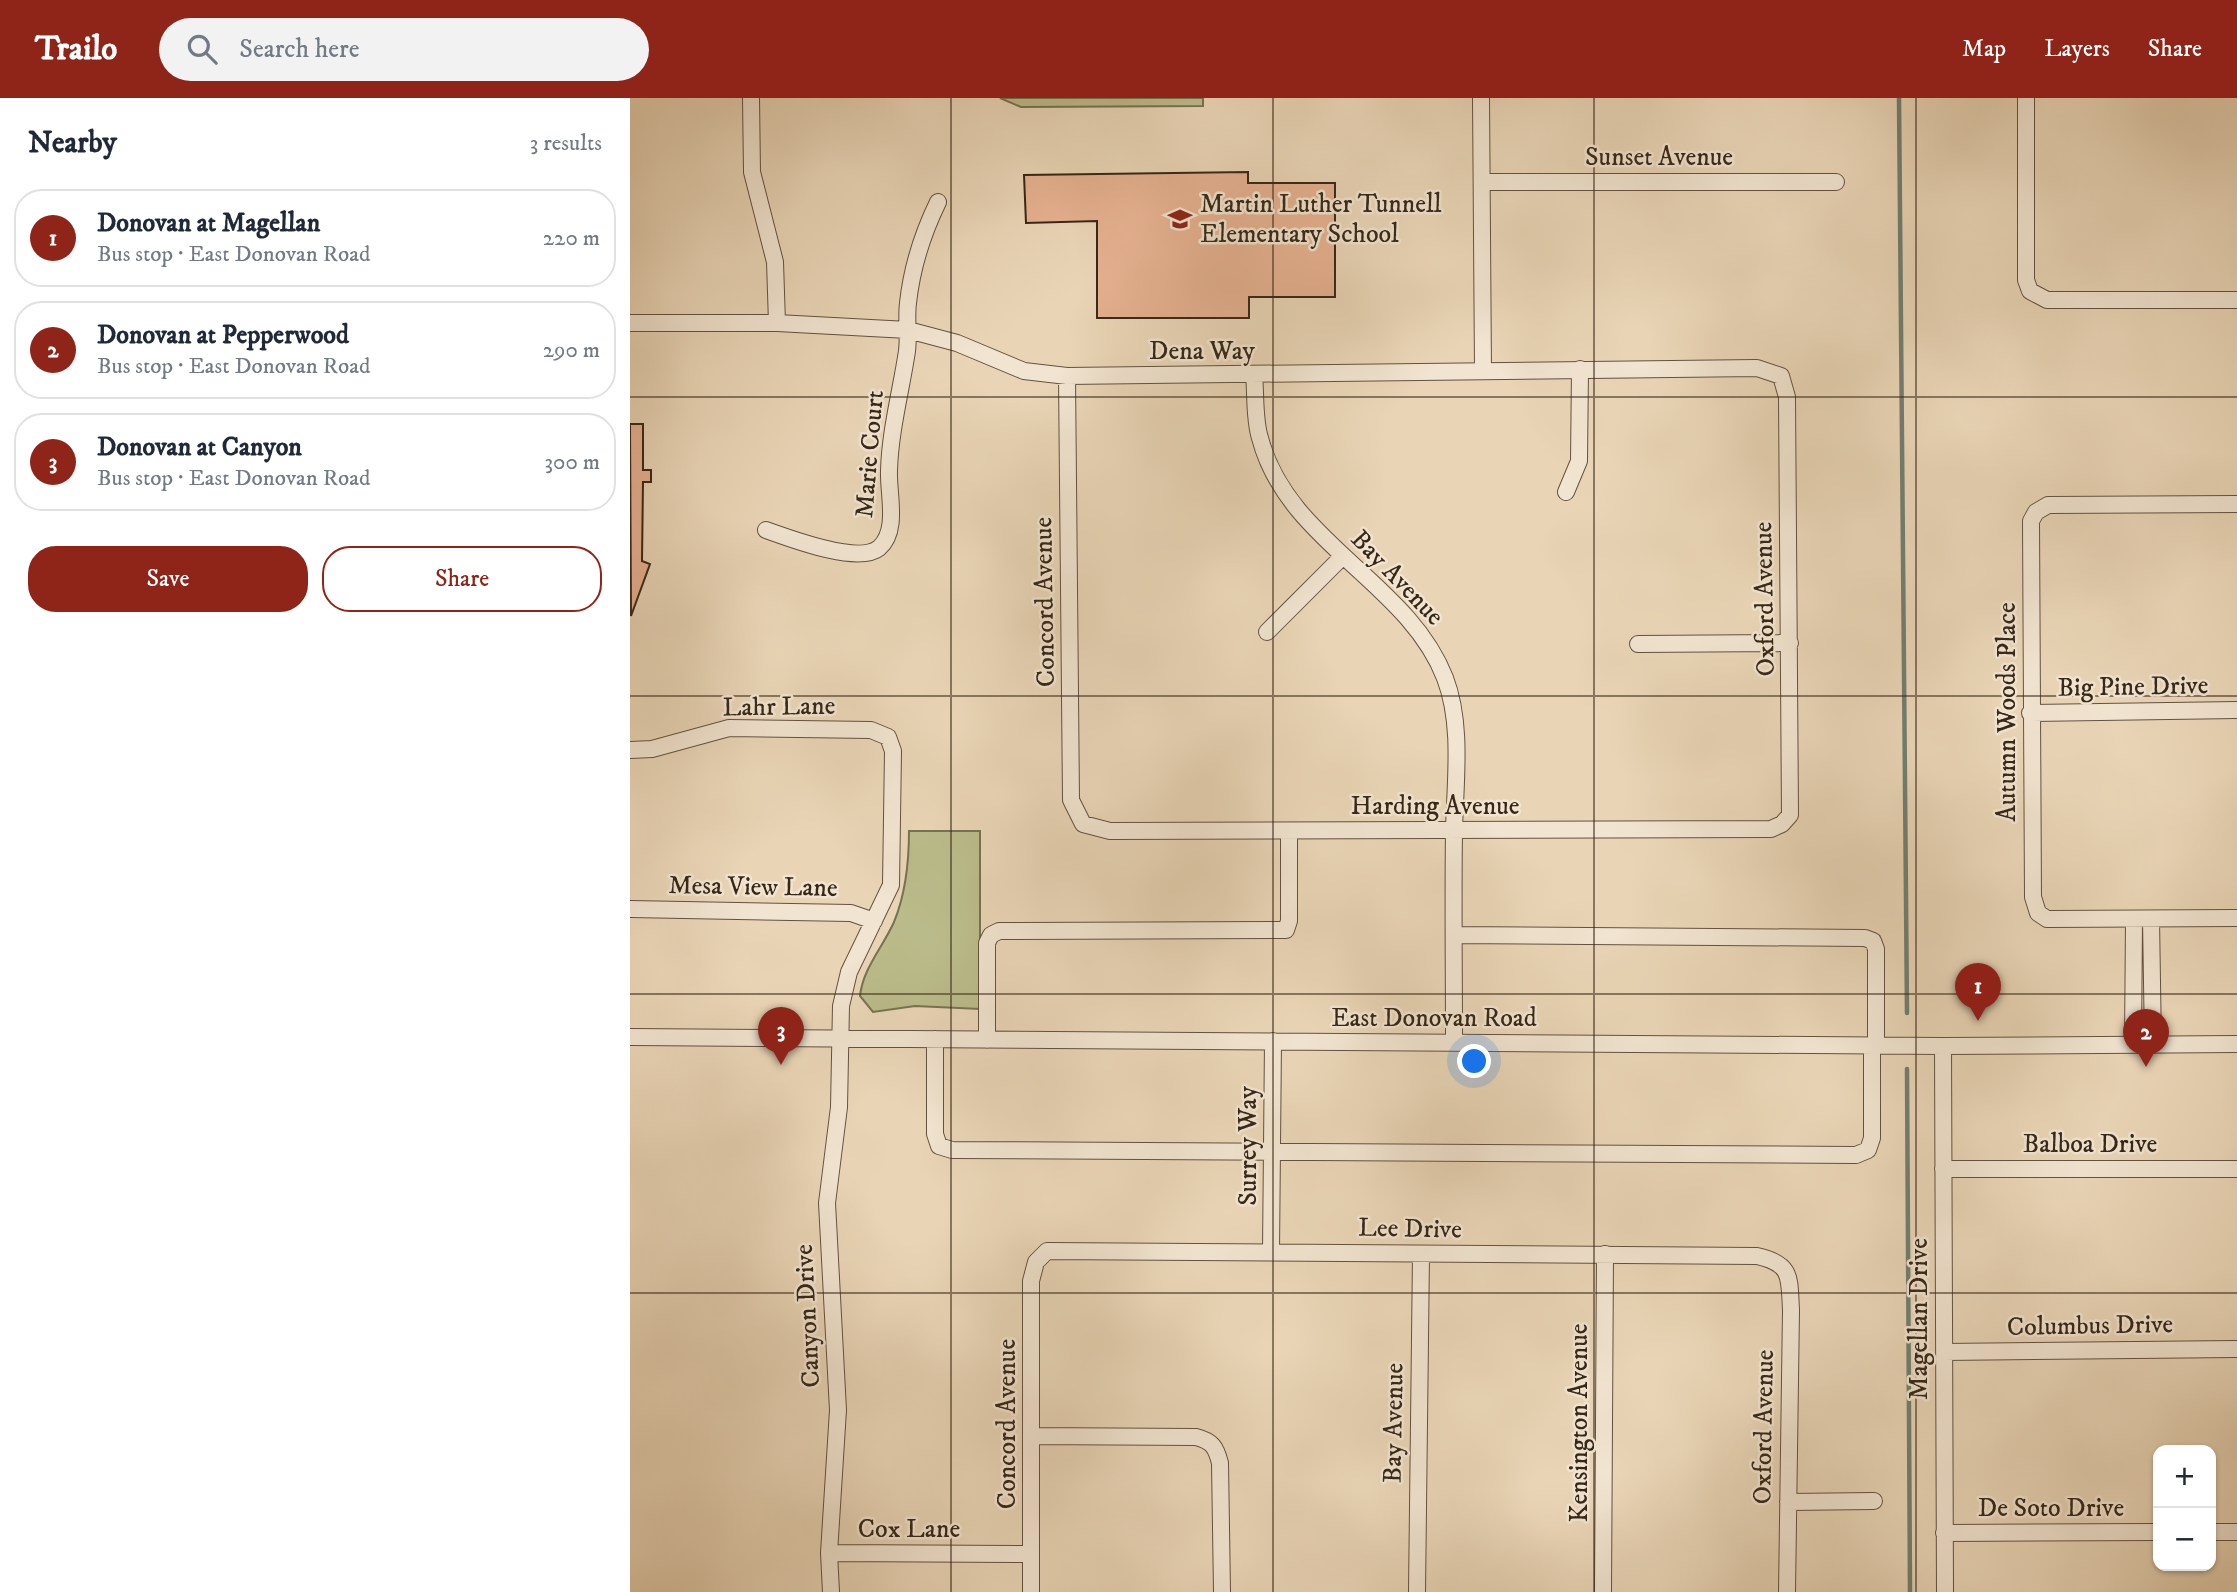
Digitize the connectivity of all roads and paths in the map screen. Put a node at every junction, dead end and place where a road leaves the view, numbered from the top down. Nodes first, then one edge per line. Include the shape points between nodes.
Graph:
1 (751, 98) edge
2 (1481, 98) edge
3 (2026, 98) edge
4 (1836, 181) dead end
5 (1482, 182) junction
6 (938, 202) dead end
7 (2237, 299) edge
8 (630, 323) edge
9 (777, 323) junction
10 (908, 330) junction
11 (1580, 369) junction
12 (1483, 370) junction
13 (1254, 375) junction
14 (1067, 376) junction
15 (1781, 376) joint
16 (1566, 492) dead end
17 (2237, 505) edge
18 (766, 530) dead end
19 (1342, 557) junction
20 (1267, 632) dead end
21 (1790, 643) junction
22 (1638, 644) dead end
23 (2237, 710) edge
24 (2030, 712) junction
25 (888, 737) joint
26 (630, 750) edge
27 (1786, 821) joint
28 (1083, 824) joint
29 (1289, 831) junction
30 (1454, 831) junction
31 (630, 909) edge
32 (2237, 918) edge
33 (2151, 919) junction
34 (2134, 920) junction
35 (874, 922) junction
36 (1454, 935) junction
37 (630, 1037) edge
38 (841, 1039) junction
39 (935, 1039) junction
40 (987, 1040) junction
41 (1273, 1041) junction
42 (1454, 1043) junction
43 (2237, 1044) edge
44 (1874, 1045) junction
45 (2133, 1045) junction
46 (2153, 1045) junction
47 (1943, 1046) junction
48 (1272, 1152) junction
49 (1943, 1168) junction
50 (2237, 1169) edge
51 (1271, 1251) junction
52 (1421, 1254) junction
53 (1605, 1254) junction
54 (1039, 1258) joint
55 (1782, 1265) joint
56 (2237, 1349) edge
57 (1944, 1352) junction
58 (1031, 1436) junction
59 (1874, 1501) dead end
60 (1788, 1502) junction
61 (2153, 1532) edge
62 (2216, 1532) edge
63 (2237, 1532) edge
64 (1944, 1533) junction
65 (829, 1553) junction
66 (1031, 1555) junction
67 (831, 1592) edge
68 (1031, 1592) edge
69 (1222, 1592) edge
70 (1417, 1592) edge
71 (1603, 1592) edge
72 (1787, 1592) edge
73 (1945, 1592) edge

1 - 9 street via 752,172 775,262
2 - 5 street
3 - 7 street via 2029,291 2047,300
4 - 5 street, Sunset Avenue
5 - 12 street
6 - 10 street via 920,239
8 - 9 street, Dena Way
9 - 10 street, Dena Way
10 - 14 street, Dena Way via 957,343 1024,371
10 - 18 street, Marie Court via 890,454 891,521 886,540 878,549 857,554
11 - 12 street, Dena Way
11 - 15 street, Dena Way via 1757,368
11 - 16 street via 1579,461
12 - 13 street, Dena Way
13 - 14 street, Dena Way
13 - 19 street, Bay Avenue via 1259,437 1272,469
14 - 28 street, Concord Avenue via 1071,800
15 - 21 street, Oxford Avenue via 1787,397
17 - 24 street, Autumn Woods Place via 2048,505 2036,512 2031,521
19 - 20 street
19 - 30 street, Bay Avenue via 1412,621 1446,679 1457,759
21 - 22 street
21 - 27 street, Oxford Avenue via 1792,809
23 - 24 street, Big Pine Drive
24 - 34 street, Autumn Woods Place via 2033,897 2038,913 2047,919
25 - 26 street, Lahr Lane via 871,730 729,729 652,749
25 - 35 street, Canyon Drive via 893,751 891,885
27 - 30 street, Harding Avenue via 1771,829
28 - 29 street, Harding Avenue via 1110,831
29 - 30 street, Harding Avenue
29 - 40 street via 1286,930 999,931 991,935 987,943
30 - 36 street, Bay Avenue
31 - 35 street, Mesa View Lane via 851,913
32 - 33 street
33 - 34 street
33 - 46 street
34 - 45 street
35 - 38 street, Canyon Drive via 849,972 841,1006
36 - 42 street, Bay Avenue
36 - 44 street via 1873,941
37 - 38 street, East Donovan Road
38 - 39 street, East Donovan Road
38 - 65 street, Canyon Drive via 839,1107 827,1203 838,1410
39 - 40 street, East Donovan Road
39 - 48 street via 935,1134 939,1146 952,1150
40 - 41 street, East Donovan Road
41 - 42 street, East Donovan Road
41 - 48 street, Surrey Way
42 - 44 street, East Donovan Road
43 - 46 street, East Donovan Road
44 - 47 street, East Donovan Road
44 - 48 street via 1872,1138 1868,1150 1856,1155
45 - 46 street, East Donovan Road
45 - 47 street, East Donovan Road
47 - 49 street, Magellan Drive
48 - 51 street, Surrey Way
49 - 50 street, Balboa Drive
49 - 57 street, Magellan Drive
51 - 52 street, Lee Drive
51 - 54 street, Lee Drive via 1047,1251
52 - 53 street, Lee Drive
52 - 70 street, Bay Avenue
53 - 55 street, Lee Drive via 1757,1256
53 - 71 street, Kensington Avenue
54 - 58 street, Concord Avenue via 1031,1281
55 - 60 street, Oxford Avenue via 1789,1276 1791,1310
56 - 57 street, Columbus Drive
57 - 64 street, Magellan Drive
58 - 66 street, Concord Avenue
58 - 69 street via 1196,1437 1209,1441 1217,1448 1223,1504
59 - 60 street
60 - 72 street, Oxford Avenue
61 - 64 street, De Soto Drive
62 - 63 street
64 - 73 street, Magellan Drive
65 - 66 street, Cox Lane
65 - 67 street, Canyon Drive
66 - 68 street, Concord Avenue

